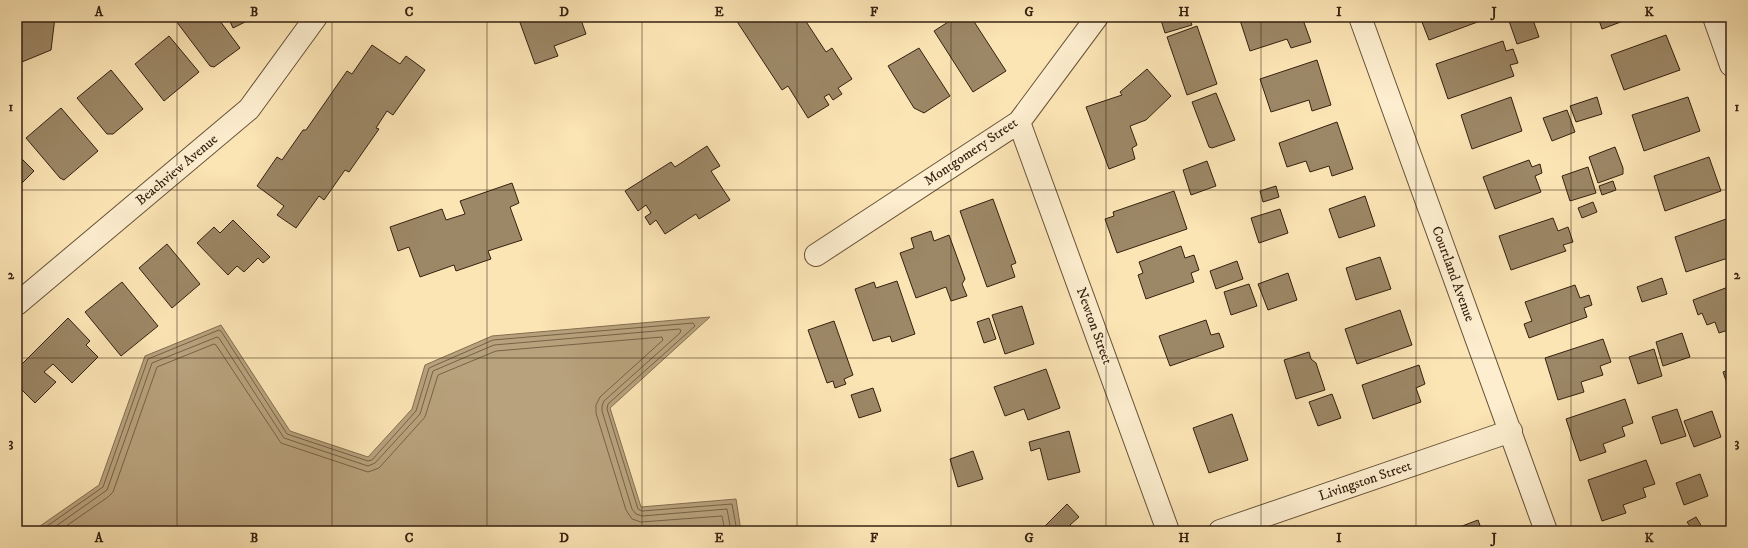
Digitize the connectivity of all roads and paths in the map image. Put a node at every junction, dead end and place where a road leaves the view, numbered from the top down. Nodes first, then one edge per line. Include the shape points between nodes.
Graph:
1 (316, 17) edge
2 (1097, 17) edge
3 (1360, 17) edge
4 (1714, 17) edge
5 (1731, 65) edge
6 (1019, 122) junction
7 (816, 255) dead end
8 (17, 304) edge
9 (1511, 430) junction
10 (1168, 531) edge
11 (1220, 531) edge
12 (1546, 531) edge

1 - 8 street, Beachview Avenue via 249,109
2 - 6 street, Montgomery Street
3 - 9 street, Courtland Avenue
4 - 5 street
6 - 7 street, Montgomery Street
6 - 10 street, Newton Street
9 - 11 street, Livingston Street
9 - 12 street, Courtland Avenue

